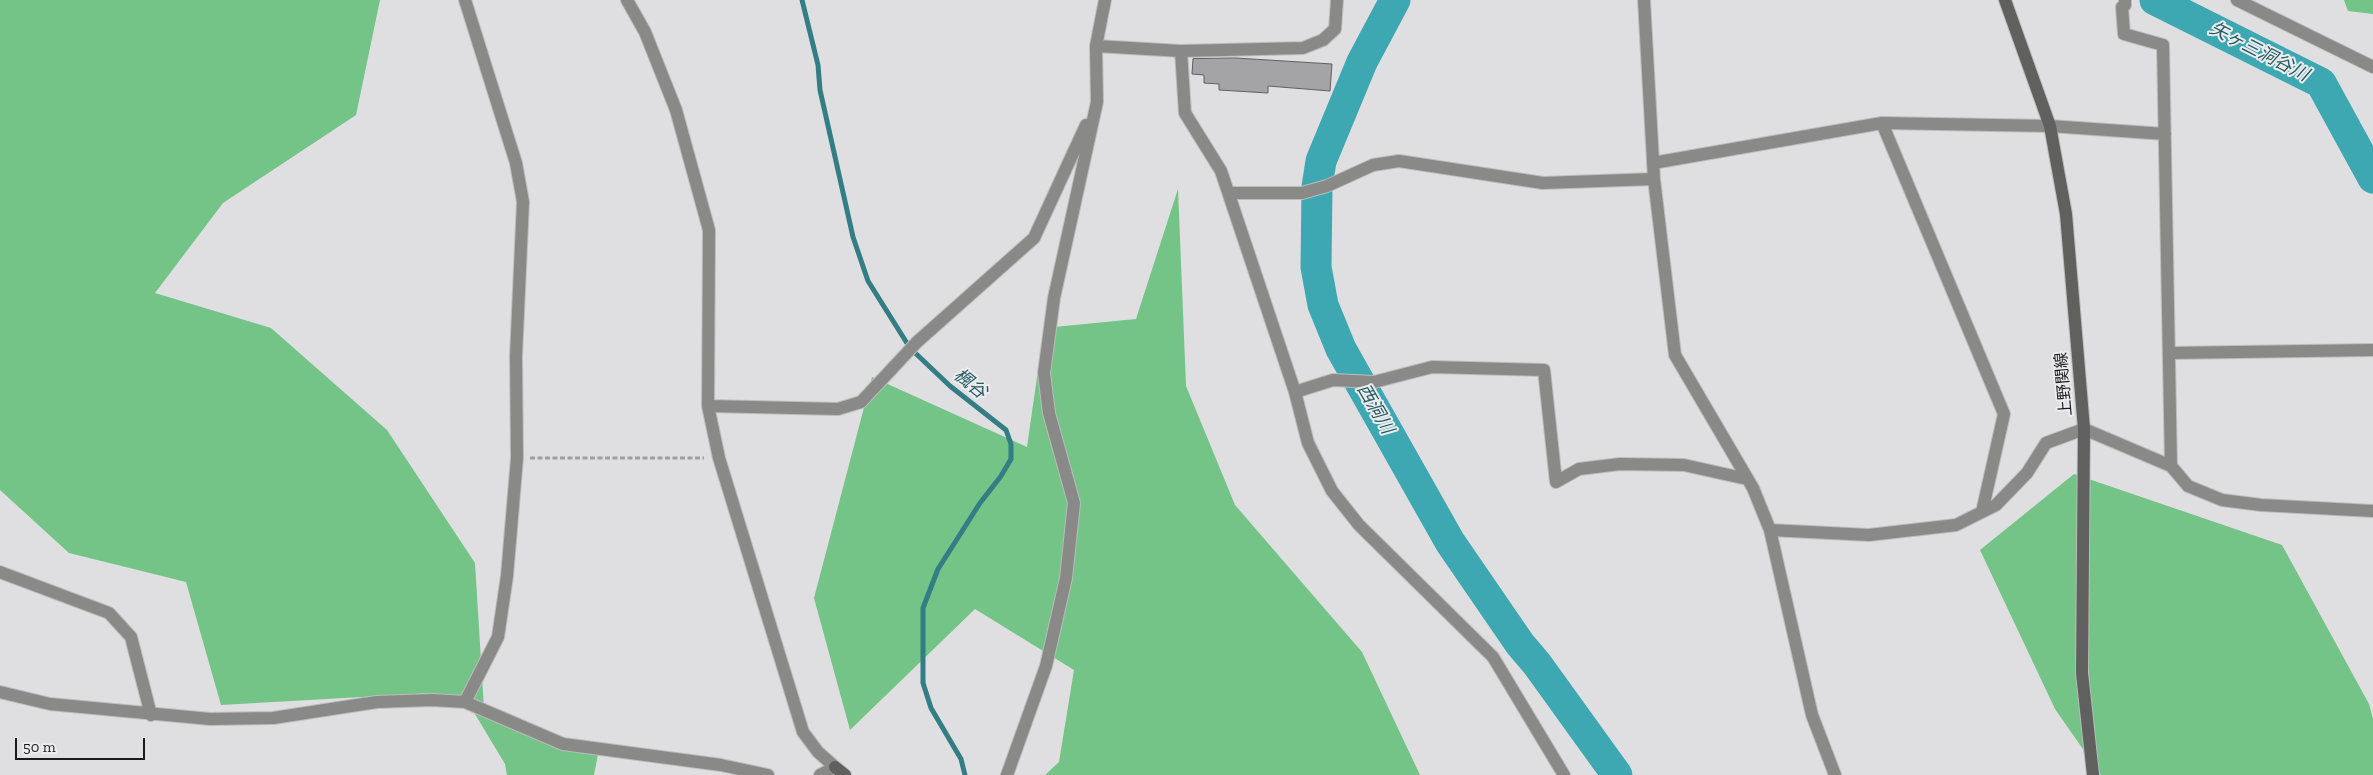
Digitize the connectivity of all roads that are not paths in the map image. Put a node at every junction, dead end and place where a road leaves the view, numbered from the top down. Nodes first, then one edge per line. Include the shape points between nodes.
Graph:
1 (465, 0) edge
2 (627, 0) edge
3 (1105, 0) edge
4 (1337, 0) edge
5 (1644, 0) edge
6 (2005, 0) edge
7 (2237, 0) edge
8 (2125, 3) edge
9 (1096, 46) junction
10 (1181, 51) junction
11 (2373, 67) edge
12 (1097, 102) junction
13 (1882, 123) junction
14 (2050, 126) junction
15 (2165, 134) junction
16 (1653, 164) junction
17 (1654, 179) junction
18 (1229, 194) junction
19 (2373, 350) edge
20 (2170, 353) junction
21 (1295, 392) junction
22 (708, 406) junction
23 (2084, 429) junction
24 (2171, 466) junction
25 (1747, 479) junction
26 (2373, 511) edge
27 (1982, 512) junction
28 (1770, 530) junction
29 (0, 572) edge
30 (0, 692) edge
31 (465, 702) junction
32 (151, 715) junction
33 (840, 771) edge
34 (768, 775) edge
35 (820, 775) edge
36 (1007, 775) edge
37 (1564, 775) edge
38 (1835, 775) edge
39 (2093, 775) edge

1 - 31 street via 516,163 522,202 516,356 517,458 507,576 498,637
2 - 22 street via 645,32 676,110 709,230
3 - 9 street
4 - 10 street via 1335,29 1323,40 1303,48
5 - 16 street
6 - 14 main road, 上野関線
7 - 11 street
8 - 15 street via 2122,7 2124,34 2163,45
9 - 10 street
9 - 12 street
10 - 18 street via 1185,113 1221,171
12 - 22 street via 1034,238 917,342 861,402 838,409
12 - 36 street via 1054,298 1044,372 1050,413 1074,503 1066,578 1046,666
13 - 14 street
13 - 16 street
13 - 27 street via 2004,414
14 - 15 street
14 - 23 main road, 上野関線 via 2066,214
15 - 20 street
16 - 17 street
17 - 18 street via 1543,183 1399,160 1373,165 1327,186 1302,193
17 - 25 street via 1675,355
18 - 21 street
19 - 20 street
20 - 24 street
21 - 25 street via 1333,380 1374,382 1432,367 1544,370 1556,482 1579,469 1620,464 1684,465
21 - 37 street via 1308,443 1332,491 1359,525 1493,657
22 - 33 street via 719,458 803,732 818,752
23 - 24 street
23 - 27 street via 2046,443 2027,473 1996,505
23 - 39 main road, 上野関線 via 2082,673
24 - 26 street via 2188,486 2222,500
25 - 28 street
27 - 28 street via 1956,525 1911,532 1869,535
28 - 38 street via 1812,716
29 - 32 street via 109,613 131,637
30 - 32 street via 50,704
31 - 32 street via 377,702 273,718 210,719
31 - 34 street via 563,744 721,764
33 - 35 street

